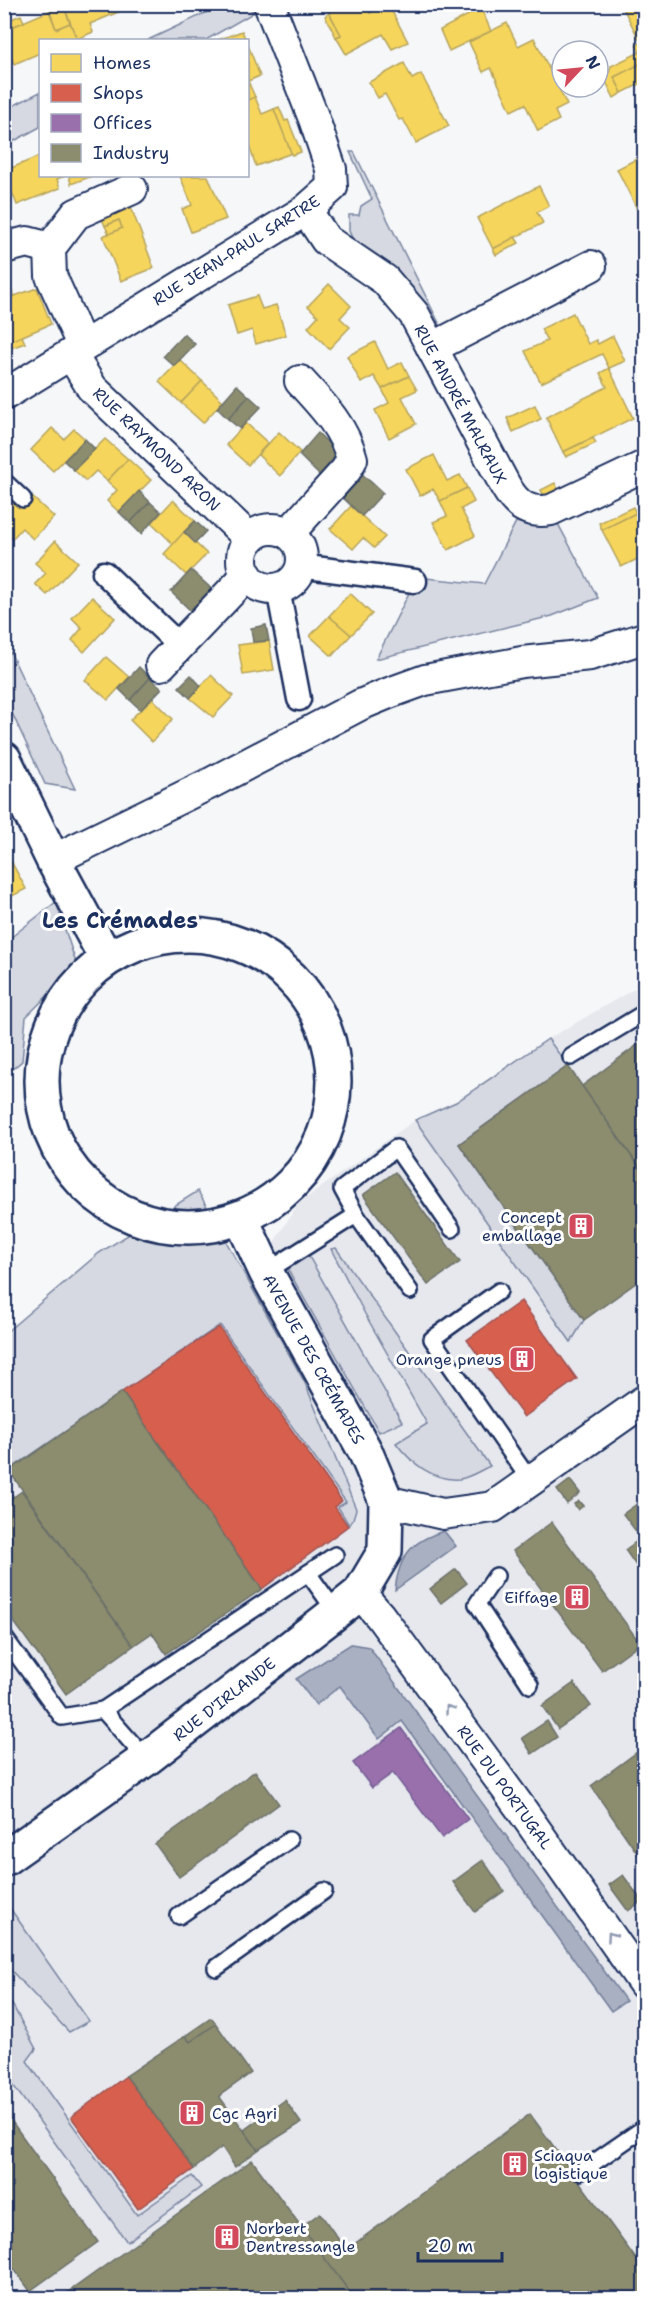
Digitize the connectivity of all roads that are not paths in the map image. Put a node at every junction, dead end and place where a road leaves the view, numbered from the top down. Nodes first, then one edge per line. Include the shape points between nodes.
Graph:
1 (269, 4) edge
2 (131, 182) edge
3 (306, 210) junction
4 (4, 248) edge
5 (50, 248) junction
6 (591, 266) dead end
7 (432, 348) junction
8 (79, 350) junction
9 (300, 381) dead end
10 (4, 395) edge
11 (644, 466) edge
12 (4, 481) edge
13 (23, 498) dead end
14 (290, 533) junction
15 (249, 538) junction
16 (303, 564) junction
17 (104, 573) dead end
18 (247, 575) junction
19 (415, 580) dead end
20 (278, 589) junction
21 (645, 638) edge
22 (170, 655) joint
23 (299, 699) dead end
24 (4, 759) edge
25 (53, 860) junction
26 (105, 958) junction
27 (645, 1013) edge
28 (571, 1057) dead end
29 (356, 1215) junction
30 (241, 1218) junction
31 (452, 1229) dead end
32 (266, 1272) junction
33 (410, 1291) dead end
34 (499, 1291) dead end
35 (645, 1401) edge
36 (531, 1482) junction
37 (386, 1501) junction
38 (335, 1555) dead end
39 (308, 1573) junction
40 (496, 1576) dead end
41 (348, 1602) junction
42 (4, 1636) edge
43 (530, 1685) dead end
44 (103, 1710) junction
45 (146, 1759) junction
46 (289, 1840) dead end
47 (4, 1859) edge
48 (324, 1891) dead end
49 (179, 1916) dead end
50 (216, 1968) dead end
51 (645, 1984) edge
52 (645, 2128) edge
53 (580, 2172) dead end

1 - 3 street, RUE JEAN-PAUL SARTRE via 331,169 332,187
2 - 5 street via 76,214
3 - 7 street, RUE ANDRÉ MALRAUX via 326,240 385,280 414,314
3 - 8 street, RUE JEAN-PAUL SARTRE
4 - 5 street via 27,242
5 - 8 street, RUE RAYMOND ARON via 51,276 78,336
6 - 7 street
7 - 11 street, RUE ANDRÉ MALRAUX via 506,487 522,508 551,510
8 - 10 street, RUE JEAN-PAUL SARTRE
8 - 15 street, RUE RAYMOND ARON via 92,388
9 - 14 street via 332,416 348,443 352,459
12 - 13 lane
14 - 15 street via 264,529
14 - 16 street via 301,547
15 - 18 street via 242,556
16 - 19 street
16 - 20 street via 294,580
17 - 22 street
18 - 20 street via 260,587
18 - 22 street
20 - 23 street
21 - 25 street via 590,655 522,662 425,680 389,693
24 - 25 street
25 - 26 street
26 - 30 street via 71,990 49,1031 40,1077 47,1123 67,1165 102,1200 145,1222 193,1228
26 - 30 street via 164,935 227,938 283,968 321,1018 335,1076 325,1136 291,1186
27 - 28 lane
29 - 31 lane via 342,1189 396,1148
29 - 32 lane
29 - 33 lane
30 - 32 street, AVENUE DES CRÉMADES
32 - 37 street, AVENUE DES CRÉMADES via 365,1451
34 - 36 lane via 432,1339
35 - 36 street
36 - 37 street via 493,1507 443,1514
37 - 41 street, RUE D'IRLANDE via 385,1551
38 - 39 lane
39 - 41 lane
39 - 44 lane
40 - 43 lane via 477,1604
41 - 45 street, RUE D'IRLANDE
51 -> 41 street, RUE DU PORTUGAL via 387,1625
42 - 44 lane via 62,1717
44 - 45 lane
45 - 47 street, RUE D'IRLANDE
46 - 49 lane
48 - 50 lane
52 - 53 lane

